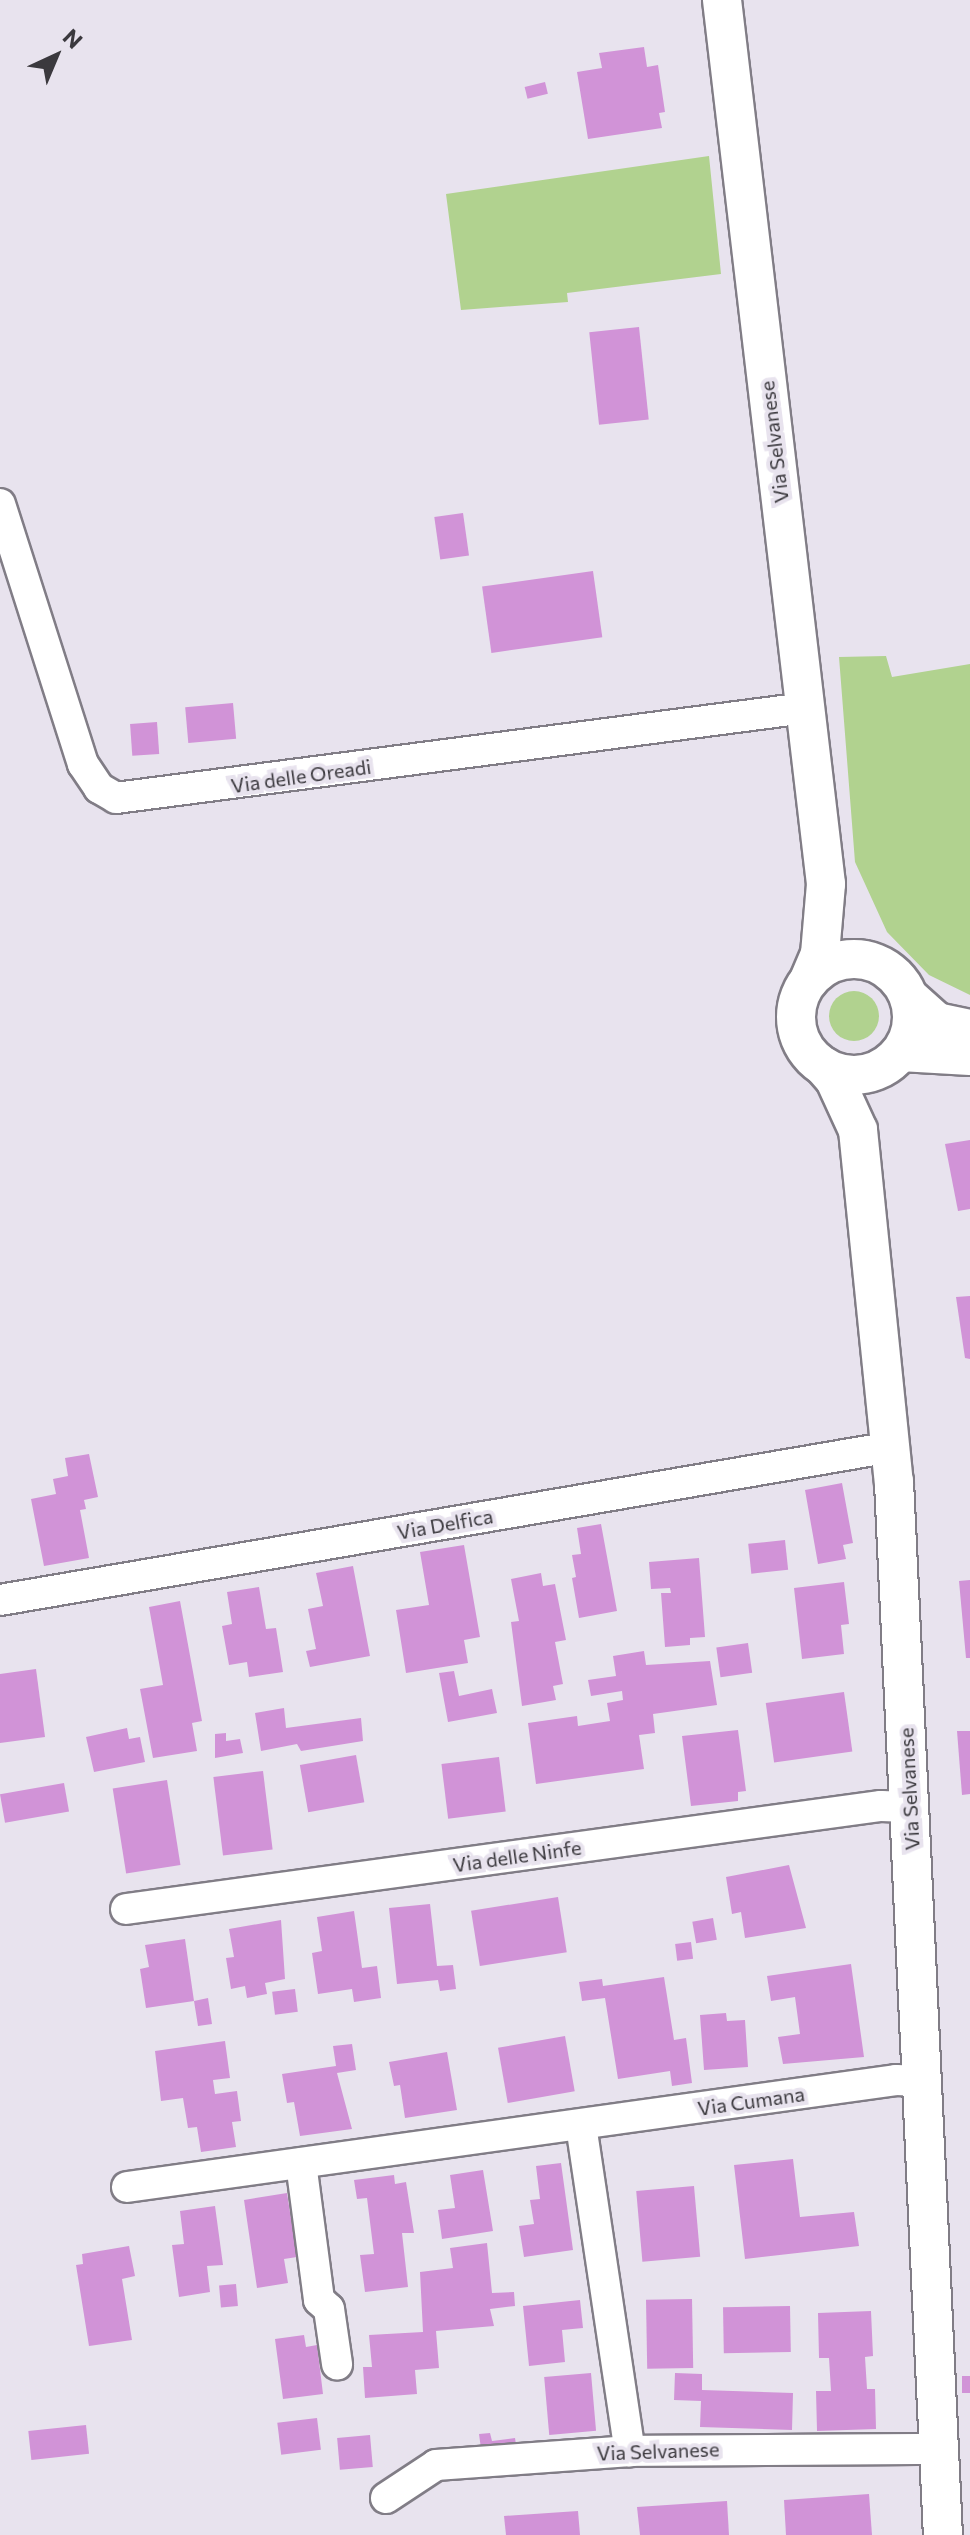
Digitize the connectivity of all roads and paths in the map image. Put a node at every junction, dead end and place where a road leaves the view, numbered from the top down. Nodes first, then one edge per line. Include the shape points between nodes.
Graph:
1 (722, 0) edge
2 (0, 504) edge
3 (805, 708) junction
4 (826, 884) junction
5 (876, 962) junction
6 (809, 980) junction
7 (909, 997) junction
8 (970, 1029) edge
9 (970, 1056) edge
10 (887, 1062) junction
11 (823, 1066) junction
12 (858, 1130) junction
13 (891, 1447) junction
14 (0, 1600) edge
15 (909, 1807) junction
16 (126, 1909) dead end
17 (923, 2081) junction
18 (581, 2125) junction
19 (301, 2163) junction
20 (127, 2187) dead end
21 (337, 2364) dead end
22 (940, 2449) junction
23 (630, 2451) junction
24 (386, 2498) dead end
25 (943, 2535) edge

1 - 3 street, Via Selvanese
2 - 3 street, Via delle Oreadi via 83,764 99,788 116,798
3 - 4 street, Via Selvanese
4 - 5 street, Via Selvanese via 854,942
4 - 6 street, Via Selvanese via 820,954
5 - 6 street via 847,958
5 - 7 street via 896,976
6 - 11 street via 800,994 796,1026 801,1042
7 - 8 street via 937,1022
7 - 10 street via 910,1035
9 - 10 street
10 - 11 street via 856,1075
10 - 12 street, Via Selvanese
11 - 12 street, Via Selvanese
12 - 13 street, Via Selvanese
13 - 14 street, Via Delfica
13 - 15 street, Via Selvanese
15 - 16 street, Via delle Ninfe via 881,1806
15 - 17 street, Via Selvanese
17 - 18 street, Via Cumana via 896,2080
17 - 22 street, Via Selvanese
18 - 19 street, Via Cumana
18 - 23 street
19 - 20 street, Via Cumana
19 - 21 street via 319,2300 329,2309
22 - 23 street, Via Selvanese
22 - 25 street, Via Selvanese
23 - 24 street, Via Selvanese via 436,2465

